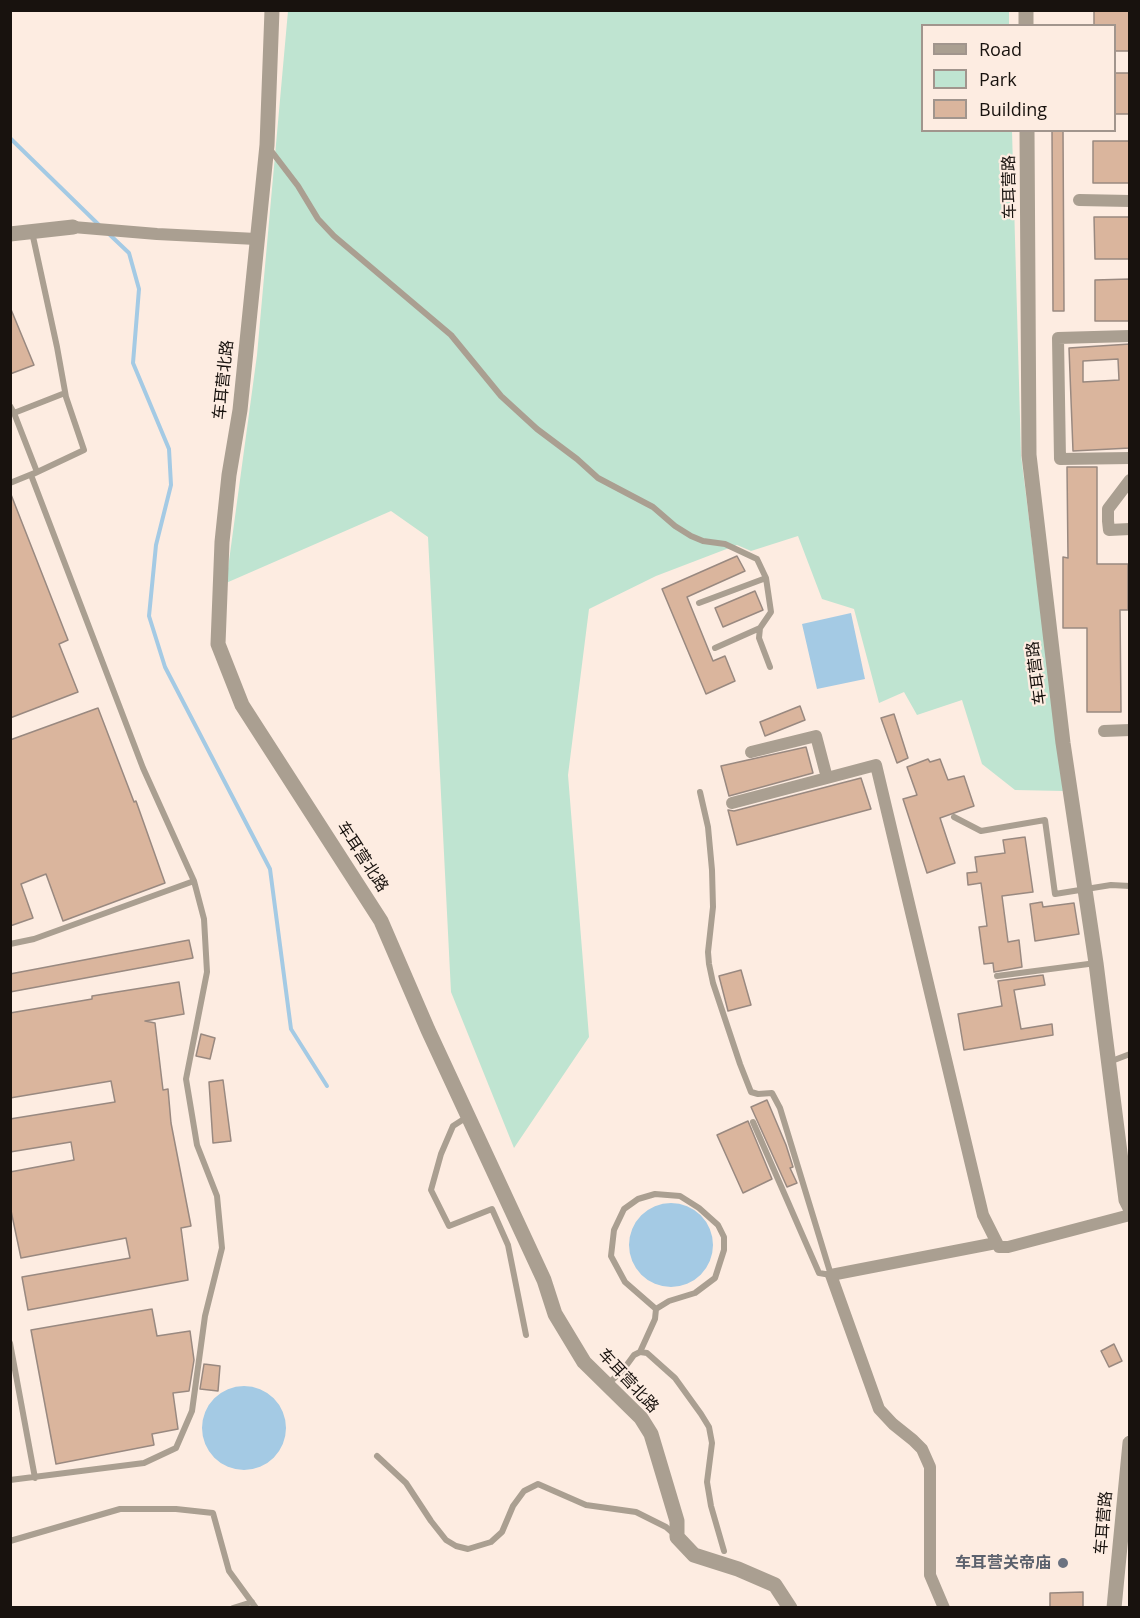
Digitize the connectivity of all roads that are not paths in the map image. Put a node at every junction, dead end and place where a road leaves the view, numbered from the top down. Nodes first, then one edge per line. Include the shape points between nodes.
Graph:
1 (272, 10) edge
2 (1027, 132) edge
3 (267, 145) junction
4 (1079, 200) dead end
5 (1130, 201) edge
6 (74, 227) joint
7 (32, 232) junction
8 (10, 234) edge
9 (256, 238) junction
10 (1130, 336) edge
11 (65, 393) junction
12 (12, 410) edge
13 (1130, 458) edge
14 (37, 472) junction
15 (1130, 480) edge
16 (10, 483) edge
17 (1130, 529) edge
18 (766, 578) junction
19 (699, 603) dead end
20 (760, 628) junction
21 (715, 648) dead end
22 (770, 667) dead end
23 (1130, 730) edge
24 (1104, 731) dead end
25 (751, 752) dead end
26 (827, 778) junction
27 (700, 792) dead end
28 (732, 803) dead end
29 (954, 817) dead end
30 (194, 881) junction
31 (1130, 886) edge
32 (1085, 888) junction
33 (10, 944) edge
34 (1096, 963) junction
35 (997, 976) dead end
36 (1130, 1054) edge
37 (1109, 1062) junction
38 (467, 1117) junction
39 (753, 1122) dead end
40 (1128, 1199) edge
41 (1130, 1215) edge
42 (996, 1243) junction
43 (831, 1275) junction
44 (656, 1309) junction
45 (526, 1335) dead end
46 (10, 1343) edge
47 (640, 1352) junction
48 (607, 1385) junction
49 (1130, 1443) edge
50 (377, 1456) dead end
51 (35, 1478) junction
52 (10, 1480) edge
53 (677, 1537) junction
54 (10, 1541) edge
55 (724, 1551) dead end
56 (254, 1605) edge
57 (232, 1608) edge
58 (790, 1608) edge
59 (944, 1608) edge
60 (1114, 1608) edge

1 - 3 street, 车耳营北路
2 - 32 street, 车耳营路 via 1029,455
3 - 9 street, 车耳营北路
3 - 18 lane via 334,236 451,335 501,396 537,429 598,478 653,507 691,536 725,544 757,559
4 - 5 street
6 - 7 street
6 - 9 street
7 - 8 street
7 - 11 lane
9 - 38 street, 车耳营北路 via 240,410 222,542 218,645 242,705 381,921
10 - 13 street via 1058,338 1060,459
11 - 12 lane
11 - 14 lane via 84,450
12 - 14 lane
14 - 16 lane
14 - 30 lane via 31,475 92,639
15 - 17 street via 1108,509 1109,530
18 - 19 lane
18 - 20 lane via 771,612
20 - 21 lane
20 - 22 lane via 759,638
23 - 24 street
25 - 26 street via 816,736
26 - 28 street
26 - 42 street via 876,765 983,1215
27 - 43 lane via 712,870 708,952 713,982 751,1092 772,1093 780,1108
29 - 32 lane via 981,831 1045,820 1055,894
30 - 33 lane via 34,939
30 - 51 lane via 204,919 207,972 186,1079 196,1145 217,1196 222,1248 205,1316 192,1411 176,1448 144,1463
31 - 32 lane
32 - 34 street, 车耳营路
34 - 35 lane
34 - 37 street, 车耳营路
36 - 37 lane
37 - 40 street, 车耳营路
38 - 45 lane via 453,1126 431,1190 449,1226 492,1209 508,1245
38 - 48 street, 车耳营北路 via 544,1280 555,1314 584,1362
39 - 43 lane via 819,1273
41 - 42 street via 1008,1247
42 - 43 street
43 - 59 street via 879,1409 922,1449 930,1467 930,1575
44 - 44 lane via 625,1282 611,1256 614,1230 624,1209 638,1199 656,1194 680,1196 718,1225 724,1250 715,1278 694,1293
44 - 47 lane
46 - 51 lane
47 - 48 lane
47 - 55 lane via 675,1378 709,1427 712,1443 707,1482
48 - 53 street, 车耳营北路 via 641,1418 651,1434
49 - 60 street, 车耳营路
50 - 53 lane via 406,1483 446,1540 456,1546 468,1549 492,1542 502,1532 524,1491 538,1484 586,1504 636,1512
51 - 52 lane
53 - 58 street via 694,1555 775,1585
54 - 56 lane via 120,1509 213,1513 229,1571
56 - 57 lane

